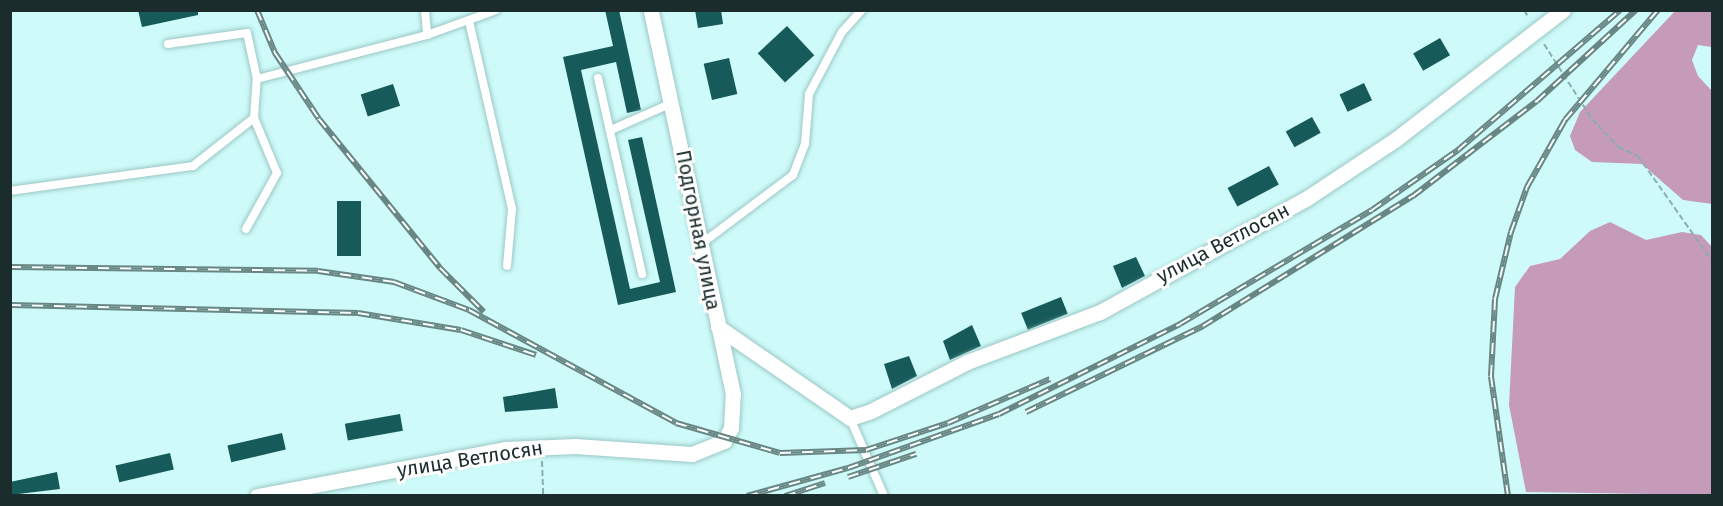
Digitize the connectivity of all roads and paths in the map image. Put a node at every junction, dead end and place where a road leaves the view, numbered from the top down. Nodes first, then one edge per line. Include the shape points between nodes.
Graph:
1 (425, 10) edge
2 (496, 10) edge
3 (651, 10) edge
4 (862, 10) edge
5 (1524, 10) edge
6 (1563, 10) edge
7 (469, 21) junction
8 (1539, 33) junction
9 (427, 35) junction
10 (168, 44) dead end
11 (598, 78) dead end
12 (257, 79) junction
13 (673, 103) junction
14 (254, 118) junction
15 (611, 130) junction
16 (10, 191) edge
17 (246, 229) dead end
18 (699, 245) junction
19 (1713, 261) edge
20 (507, 266) dead end
21 (642, 274) dead end
22 (718, 327) junction
23 (850, 418) junction
24 (542, 446) junction
25 (718, 447) joint
26 (257, 495) edge
27 (543, 495) edge
28 (884, 495) edge

1 - 9 lane
2 - 7 lane
3 - 13 street, Подгорная улица
4 - 18 lane via 842,32 809,94 805,144 793,175
5 - 8 path
6 - 8 street, улица Ветлосян
7 - 9 lane
7 - 20 lane via 512,209
8 - 19 path via 1592,119 1618,147 1638,156
8 - 23 street, улица Ветлосян via 1307,198 1100,312 967,362
9 - 12 lane
10 - 12 lane via 247,33
11 - 15 lane
12 - 14 lane
13 - 15 lane
13 - 18 street, Подгорная улица
14 - 16 lane via 193,166
14 - 17 lane via 277,173
15 - 21 lane
18 - 22 street, Подгорная улица
22 - 23 street
22 - 25 street, Подгорная улица via 734,412 731,428
23 - 28 lane
24 - 25 street, улица Ветлосян via 680,454
24 - 26 street, улица Ветлосян via 482,452
24 - 27 path

